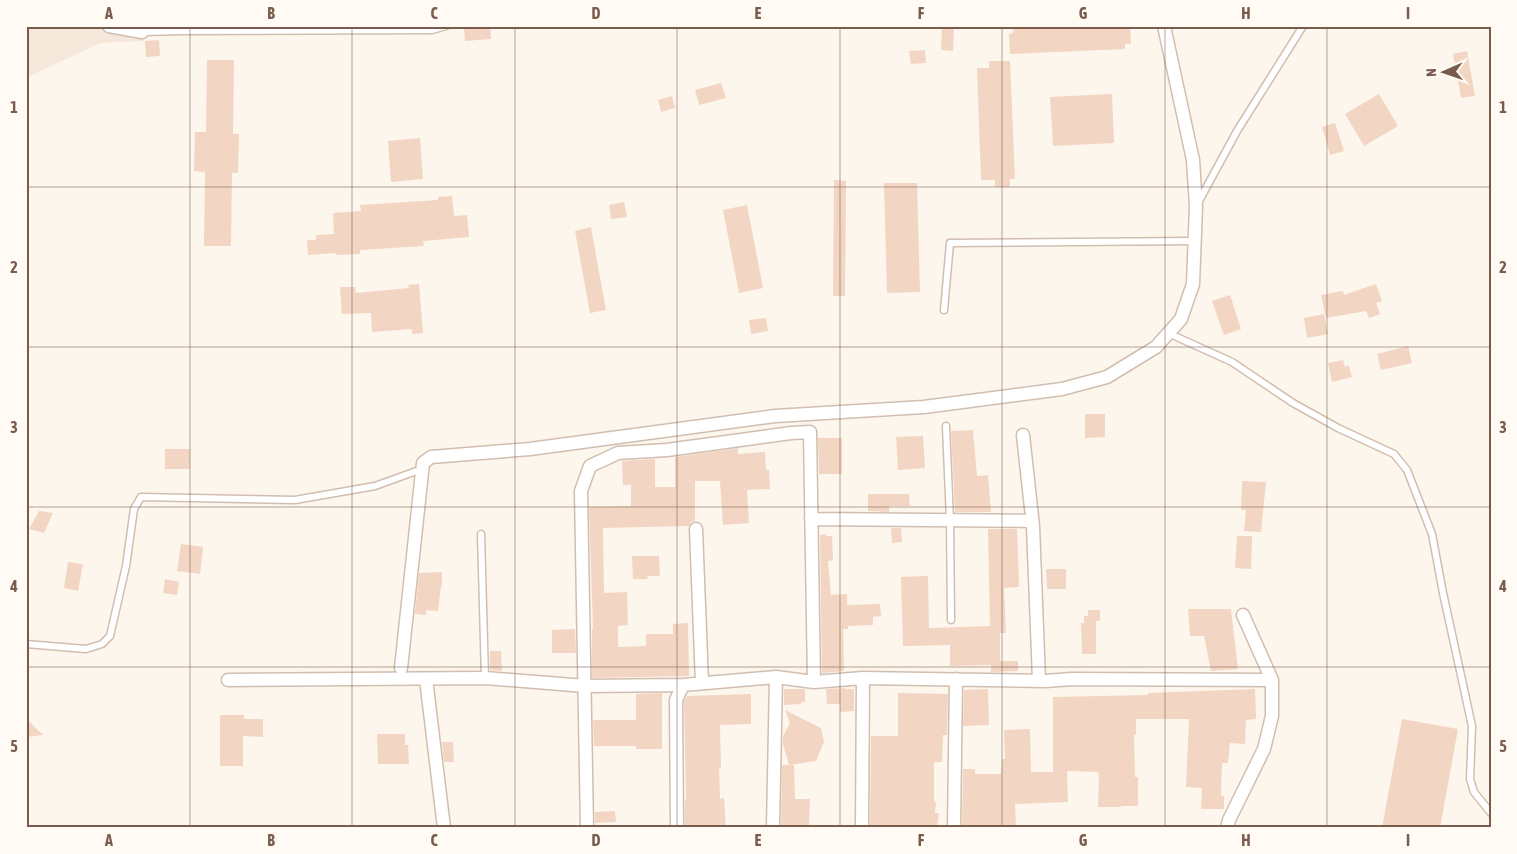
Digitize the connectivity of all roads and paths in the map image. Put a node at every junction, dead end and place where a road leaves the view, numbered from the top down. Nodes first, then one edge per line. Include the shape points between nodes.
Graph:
1 (109, 26) edge
2 (446, 26) edge
3 (1164, 26) edge
4 (1303, 26) edge
5 (142, 32) joint
6 (1196, 206) junction
7 (1194, 241) junction
8 (944, 310) dead end
9 (1168, 333) junction
10 (946, 426) dead end
11 (1023, 435) dead end
12 (422, 469) junction
13 (812, 519) junction
14 (950, 520) junction
15 (1032, 521) junction
16 (696, 529) dead end
17 (481, 534) dead end
18 (1243, 615) dead end
19 (951, 620) dead end
20 (26, 644) edge
21 (401, 668) dead end
22 (776, 677) junction
23 (485, 678) junction
24 (863, 678) junction
25 (426, 679) junction
26 (956, 679) junction
27 (228, 680) dead end
28 (1039, 680) junction
29 (1272, 680) junction
30 (814, 682) junction
31 (702, 683) junction
32 (683, 685) junction
33 (585, 686) junction
34 (1491, 813) edge
35 (444, 828) edge
36 (587, 828) edge
37 (677, 828) edge
38 (773, 828) edge
39 (862, 828) edge
40 (954, 828) edge
41 (1227, 828) edge

1 - 5 street
2 - 5 lane via 432,30
3 - 6 street via 1192,160
4 - 6 lane via 1237,131
6 - 7 street
7 - 8 lane via 950,243
7 - 9 street via 1193,284 1181,319
9 - 12 street via 1156,347 1107,377 1062,389 924,407 775,416 530,449 431,457 423,463
9 - 34 lane via 1232,362 1293,403 1394,454 1407,470 1432,534 1472,726 1470,779 1474,792
10 - 14 lane
11 - 15 street
12 - 20 lane via 376,486 295,500 141,497 134,508 126,566 110,636 102,644 86,649
12 - 21 street
13 - 14 street
13 - 30 street
13 - 33 street via 810,432 618,453 590,466 581,491
14 - 15 street
14 - 19 lane
15 - 28 street
16 - 31 street
17 - 23 lane
18 - 29 street
22 - 30 street
22 - 31 street
22 - 38 street
23 - 25 street
23 - 33 street
24 - 26 street
24 - 30 street
24 - 39 street
25 - 27 street
25 - 35 street
26 - 28 street
26 - 40 street
28 - 29 street
29 - 41 street via 1272,716 1264,749
31 - 32 street
32 - 33 street
32 - 37 street via 676,700
33 - 36 street

